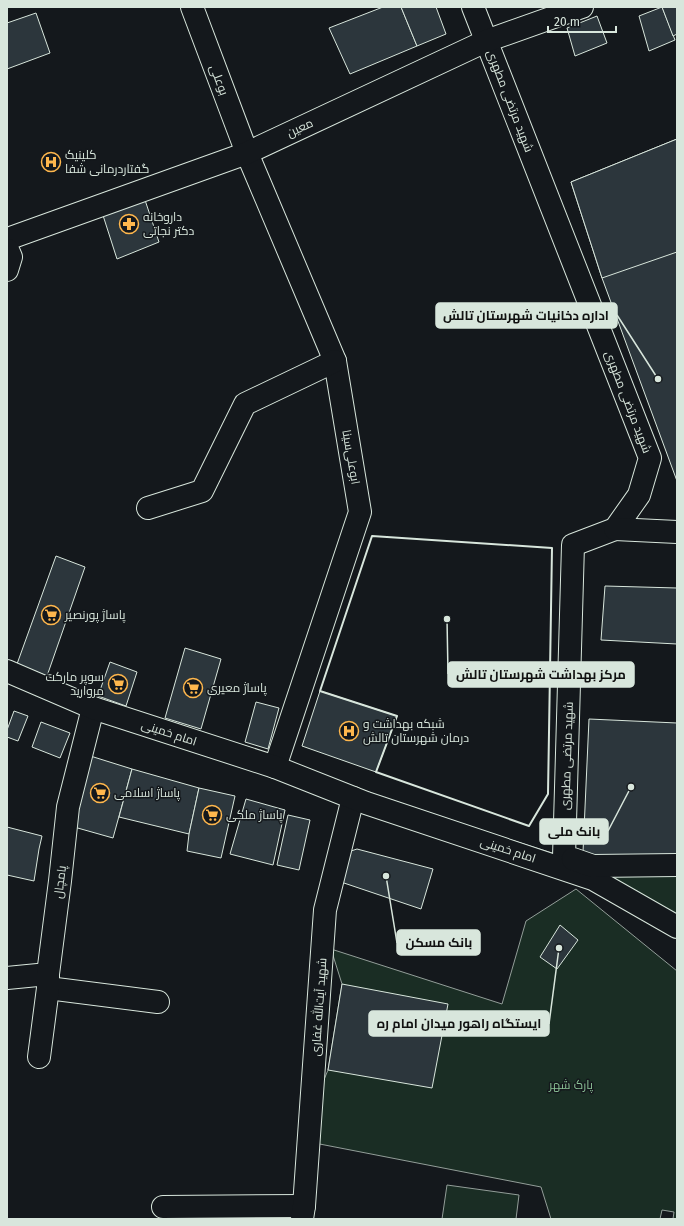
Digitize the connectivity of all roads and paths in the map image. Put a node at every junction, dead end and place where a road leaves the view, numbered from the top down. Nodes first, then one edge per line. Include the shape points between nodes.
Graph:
1 (192, 7) edge
2 (474, 7) edge
3 (582, 7) edge
4 (486, 41) junction
5 (247, 153) junction
6 (9, 248) edge
7 (334, 361) junction
8 (148, 508) dead end
9 (615, 529) junction
10 (677, 532) edge
11 (7, 671) edge
12 (93, 708) junction
13 (275, 767) junction
14 (332, 789) junction
15 (353, 798) junction
16 (564, 857) junction
17 (677, 865) edge
18 (677, 927) edge
19 (7, 978) edge
20 (48, 981) junction
21 (158, 1002) dead end
22 (38, 1057) dead end
23 (163, 1207) dead end
24 (303, 1213) edge

1 - 5 street, بوعلی
2 - 4 street, شهید مرتضی مطهری
3 - 4 street, معین
4 - 5 street, معین
4 - 9 street, شهید مرتضی مطهری via 650,458 639,495
5 - 6 street, معین
5 - 7 street, ابوعلی‌سینا
7 - 8 street via 245,404 202,491
7 - 13 street, ابوعلی‌سینا via 360,512
9 - 10 street
9 - 16 street, شهید مرتضی مطهری via 573,545
11 - 12 street, امام خمینی
12 - 13 street, امام خمینی
12 - 20 street, پامچال via 68,807
13 - 14 street, امام خمینی
14 - 15 street, امام خمینی
14 - 16 street, امام خمینی via 365,794
15 - 18 street, امام خمینی via 593,879
15 - 24 street, شهید آیت‌الله غفاری via 326,910
16 - 17 street, امام خمینی via 593,866
19 - 20 street
20 - 21 street
20 - 22 street, پامچال
23 - 24 street

